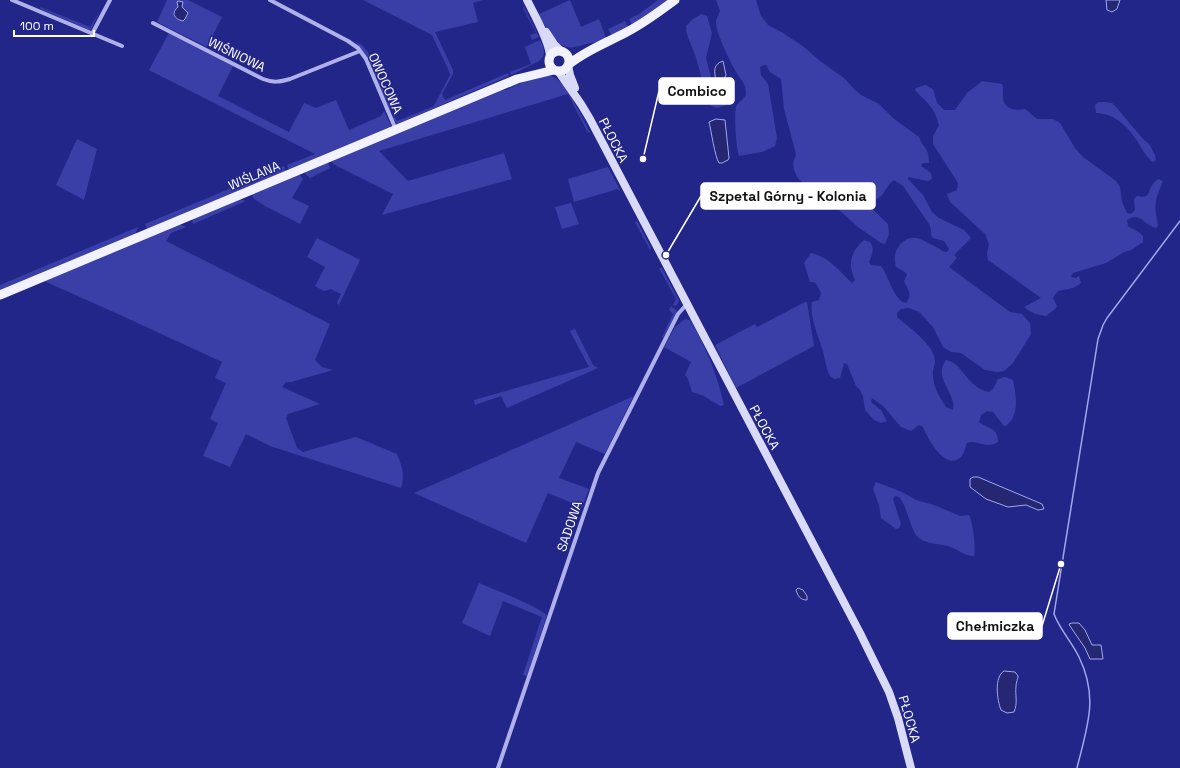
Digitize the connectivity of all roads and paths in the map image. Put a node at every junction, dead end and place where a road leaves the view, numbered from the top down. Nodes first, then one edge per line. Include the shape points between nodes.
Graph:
1 (12, 0) edge
2 (110, 0) edge
3 (270, 0) edge
4 (527, 0) edge
5 (675, 0) edge
6 (539, 22) junction
7 (153, 23) dead end
8 (92, 34) junction
9 (122, 46) dead end
10 (598, 46) junction
11 (360, 51) junction
12 (563, 53) junction
13 (550, 57) junction
14 (568, 65) junction
15 (556, 70) junction
16 (517, 79) junction
17 (581, 104) junction
18 (396, 130) junction
19 (0, 295) edge
20 (687, 304) junction
21 (498, 768) edge
22 (911, 768) edge

1 - 8 street
2 - 8 street
3 - 11 street, OWOCOWA via 348,41
4 - 6 main road
5 - 10 main road via 635,28
6 - 12 main road
6 - 13 main road
7 - 11 street, WIŚNIOWA via 273,82 290,79
8 - 9 street
10 - 12 main road
10 - 14 main road
11 - 18 street, OWOCOWA via 369,65
12 - 13 main road via 555,52
12 - 14 main road via 569,59
13 - 15 main road via 550,64
13 - 16 main road, WIŚLANA via 542,65
14 - 15 main road via 564,70
14 - 17 main road, PŁOCKA
15 - 16 main road, WIŚLANA
15 - 17 main road, PŁOCKA
16 - 18 main road, WIŚLANA
17 - 20 main road, PŁOCKA
18 - 19 main road, WIŚLANA
20 - 21 street, SADOWA via 678,314 596,477
20 - 22 main road, PŁOCKA via 890,692

